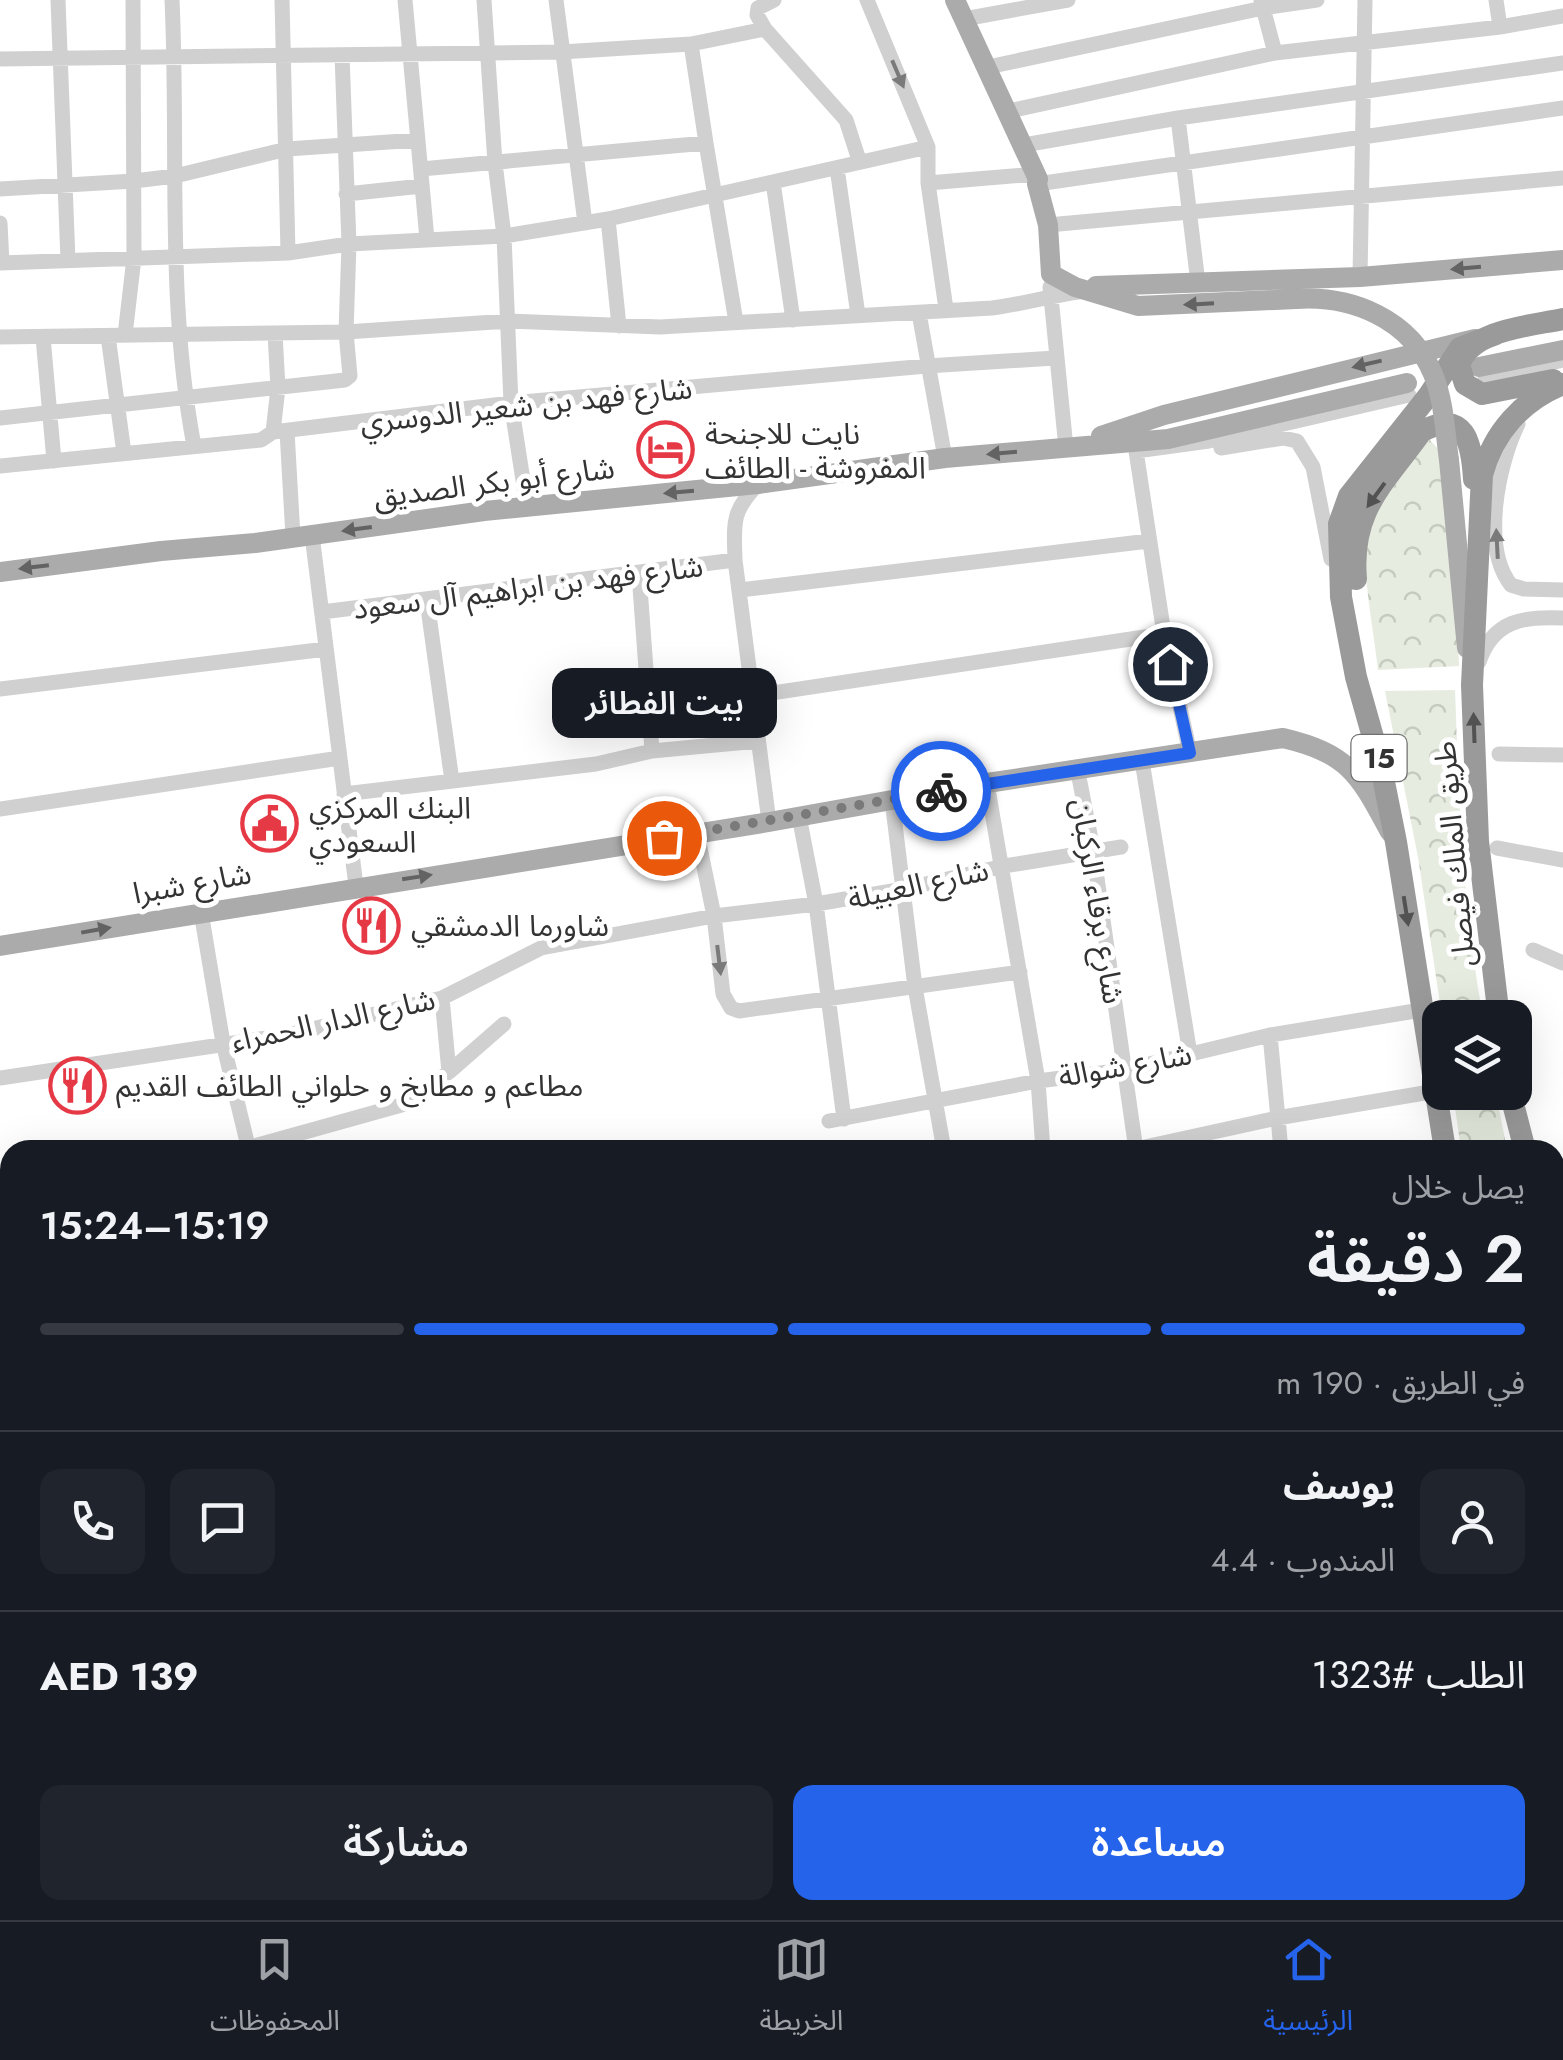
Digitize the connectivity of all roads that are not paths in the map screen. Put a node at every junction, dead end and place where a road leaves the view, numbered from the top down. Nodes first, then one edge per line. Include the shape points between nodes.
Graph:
1 (58, 0) edge
2 (133, 0) edge
3 (172, 0) edge
4 (282, 0) edge
5 (404, 0) edge
6 (484, 0) edge
7 (556, 0) edge
8 (774, 0) edge
9 (867, 0) edge
10 (1068, 0) edge
11 (1317, 0) edge
12 (1365, 0) edge
13 (1496, 0) edge
14 (1262, 4) edge
15 (960, 9) edge
16 (1563, 16) edge
17 (1500, 27) junction
18 (765, 29) junction
19 (1364, 43) junction
20 (691, 44) junction
21 (561, 52) junction
22 (487, 53) junction
23 (1275, 53) junction
24 (411, 54) junction
25 (286, 55) junction
26 (342, 55) junction
27 (174, 57) junction
28 (60, 58) junction
29 (132, 58) junction
30 (0, 59) edge
31 (1563, 64) edge
32 (988, 67) junction
33 (1364, 92) junction
34 (1563, 108) edge
35 (1010, 110) junction
36 (1178, 118) junction
37 (1363, 137) junction
38 (418, 140) junction
39 (706, 143) junction
40 (344, 145) junction
41 (1024, 146) junction
42 (928, 147) junction
43 (288, 149) junction
44 (574, 156) junction
45 (859, 160) junction
46 (495, 163) junction
47 (1183, 163) junction
48 (836, 168) junction
49 (175, 176) junction
50 (422, 178) junction
51 (1563, 178) edge
52 (1037, 179) junction
53 (134, 181) junction
54 (774, 182) junction
55 (928, 183) junction
56 (65, 186) junction
57 (0, 189) edge
58 (346, 194) junction
59 (714, 195) junction
60 (1362, 195) junction
61 (1190, 213) junction
62 (608, 219) junction
63 (0, 223) edge
64 (585, 223) junction
65 (1048, 226) junction
66 (504, 236) junction
67 (427, 239) junction
68 (349, 244) junction
69 (288, 253) junction
70 (176, 257) junction
71 (134, 258) junction
72 (1563, 260) edge
73 (68, 261) junction
74 (1, 263) edge
75 (1360, 277) junction
76 (1198, 283) junction
77 (1050, 285) junction
78 (1082, 289) junction
79 (946, 309) junction
80 (920, 313) junction
81 (858, 314) junction
82 (1563, 318) edge
83 (793, 320) junction
84 (509, 322) junction
85 (736, 322) junction
86 (619, 326) junction
87 (346, 332) junction
88 (275, 333) junction
89 (180, 334) junction
90 (1496, 334) junction
91 (126, 335) junction
92 (43, 336) junction
93 (108, 336) junction
94 (0, 337) edge
95 (1563, 350) edge
96 (1055, 358) junction
97 (1563, 360) edge
98 (927, 366) junction
99 (1482, 372) joint
100 (1563, 381) edge
101 (278, 388) junction
102 (1415, 391) junction
103 (185, 399) junction
104 (1528, 403) junction
105 (512, 404) junction
106 (119, 406) junction
107 (51, 413) junction
108 (0, 418) edge
109 (280, 432) junction
110 (194, 446) junction
111 (1066, 448) junction
112 (124, 454) junction
113 (945, 458) junction
114 (54, 460) junction
115 (1138, 462) junction
116 (0, 466) edge
117 (758, 484) junction
118 (527, 506) junction
119 (302, 536) junction
120 (1149, 541) junction
121 (1477, 542) junction
122 (735, 560) junction
123 (0, 572) edge
124 (638, 574) junction
125 (740, 590) junction
126 (1563, 590) edge
127 (1342, 597) junction
128 (427, 601) junction
129 (322, 612) junction
130 (1563, 618) edge
131 (1164, 634) junction
132 (326, 649) junction
133 (1355, 672) junction
134 (1472, 685) junction
135 (0, 688) edge
136 (752, 696) junction
137 (758, 741) junction
138 (652, 751) junction
139 (1190, 753) junction
140 (1498, 754) dead end
141 (1563, 755) edge
142 (340, 758) junction
143 (1142, 761) junction
144 (1078, 772) junction
145 (452, 781) junction
146 (987, 783) junction
147 (344, 794) junction
148 (892, 800) junction
149 (0, 809) edge
150 (799, 816) junction
151 (769, 822) junction
152 (697, 833) junction
153 (1396, 842) junction
154 (1121, 846) dead end
155 (1497, 848) dead end
156 (1092, 850) junction
157 (1563, 860) edge
158 (1004, 866) junction
159 (356, 886) junction
160 (904, 889) junction
161 (816, 904) junction
162 (201, 912) junction
163 (714, 916) junction
164 (0, 946) edge
165 (1533, 950) dead end
166 (1563, 963) edge
167 (1020, 972) junction
168 (916, 986) junction
169 (442, 998) junction
170 (826, 998) junction
171 (1498, 1000) edge
172 (1421, 1010) junction
173 (1422, 1015) edge
174 (504, 1024) dead end
175 (1270, 1035) junction
176 (224, 1044) junction
177 (1190, 1054) junction
178 (1124, 1070) junction
179 (449, 1072) junction
180 (0, 1078) edge
181 (1038, 1081) junction
182 (1422, 1093) edge
183 (936, 1103) junction
184 (1439, 1110) edge
185 (1514, 1110) edge
186 (1277, 1118) junction
187 (253, 1140) edge
188 (279, 1140) edge
189 (942, 1140) edge
190 (1042, 1140) edge
191 (1133, 1140) edge
192 (1179, 1140) edge
193 (1280, 1140) edge
194 (1444, 1140) edge
195 (1520, 1140) edge

1 - 28 street
2 - 29 street
3 - 27 street
4 - 25 street
5 - 24 street
6 - 22 street
7 - 21 street
8 - 18 street via 758,8
9 -> 42 street
10 - 15 street
11 - 14 street
12 - 19 street
13 - 17 street
14 - 23 street
14 - 32 street
15 - 32 main road
16 - 17 street
17 - 19 street
18 - 20 street
18 - 45 street via 846,120
19 - 23 street
19 - 33 street
20 - 21 street
20 - 39 street
21 - 22 street
21 - 44 street
22 - 24 street
22 - 46 street
23 - 35 street
24 - 26 street
24 - 38 street
25 - 26 street
25 - 27 street
25 - 43 street
26 - 40 street
27 - 29 street
27 - 49 street
28 - 29 street
28 - 30 street
28 - 56 street
29 - 53 street
31 - 33 street
32 - 35 main road
33 - 36 street
33 - 37 street
34 - 37 street
35 - 41 main road
36 - 41 street
36 - 47 street
37 - 47 street
37 - 60 street
38 - 40 street
38 - 50 street
39 - 44 street
39 - 59 street
40 - 43 street
40 - 58 street
41 - 52 main road
42 - 45 street
42 - 55 street
43 - 49 street
43 - 69 street
44 - 46 street
44 - 64 street
45 - 48 street
46 - 50 street
46 - 66 street
47 - 52 street
47 - 61 street
48 - 54 street
48 - 81 street
49 - 53 street
49 - 70 street
50 - 58 street
50 - 67 street
51 - 60 street
52 - 55 street
52 - 65 main road
53 - 56 street
53 - 71 street
54 - 59 street
54 - 83 street
55 - 79 street
56 - 57 street
56 - 73 street
58 - 68 street
59 - 62 street
59 - 85 street
60 - 61 street
60 - 75 street
61 - 65 street
61 - 76 street
62 - 64 street
62 - 86 street
63 - 74 street
64 - 66 street
65 - 77 main road
66 - 67 street
66 - 84 street
67 - 68 street
68 - 69 street
68 - 87 street
69 - 70 street
70 - 71 street
70 - 89 street
71 - 73 street
71 - 91 street
72 -> 75 main road
73 - 74 street
75 - 76 main road
76 - 78 main road
77 - 78 main road
77 - 79 street via 1007,306
77 - 96 street
134 -> 78 main road, bridge via 1442,402 1412,341 1395,324 1335,299 1138,306
79 - 80 street
80 - 81 street
80 - 98 street
81 - 83 street
82 - 90 highway
83 - 85 street
84 - 86 street
84 - 87 street
84 - 105 street
85 - 86 street
87 - 88 street
87 - 101 street via 350,376
88 - 89 street
88 - 101 street
89 - 91 street
89 - 103 street
90 - 100 highway via 1461,359 1470,389 1489,394
90 - 102 highway, طريق الملك فيصل via 1460,348
90 -> 111 main road via 1164,415
91 - 93 street
92 - 93 street
92 - 94 street
92 - 107 street
93 - 106 street
95 - 99 main road
96 - 98 street, شارع فهد بن شعير الدوسري
96 - 111 street
97 - 99 street
98 - 105 street, شارع فهد بن شعير الدوسري
98 - 113 street
100 - 104 highway
101 - 103 street
101 - 109 street
102 - 111 main road, شارع أبو بكر الصديق via 1168,438
102 - 115 street via 1208,441 1136,451
102 - 127 highway, طريق الملك فيصل / 15 via 1338,524
103 - 106 street
103 - 110 street
104 - 121 highway via 1489,448
126 -> 104 street via 1511,585 1496,552 1498,480
105 - 109 street, شارع فهد بن شعير الدوسري
105 - 118 street
106 - 107 street
106 - 112 street
107 - 108 street
107 - 114 street
109 - 110 street, شارع فهد بن شعير الدوسري
109 - 119 street
110 - 112 street, شارع فهد بن شعير الدوسري
111 -> 113 main road, شارع أبو بكر الصديق
112 - 114 street, شارع فهد بن شعير الدوسري
113 - 117 main road, شارع أبو بكر الصديق
114 - 116 street, شارع فهد بن شعير الدوسري
115 - 120 street
115 - 127 street via 1297,441 1313,467
117 -> 118 main road, شارع أبو بكر الصديق
117 - 122 street via 734,520
118 -> 119 main road, شارع أبو بكر الصديق
119 -> 123 main road, شارع أبو بكر الصديق
119 - 129 street
120 - 125 street
120 - 131 street
121 -> 133 highway via 1472,450 1456,426 1433,426 1421,432 1362,514 1354,559 1361,642
121 - 134 highway, طريق الملك فيصل
122 - 124 street, شارع فهد بن ابراهيم آل سعود
122 - 125 street
124 - 128 street, شارع فهد بن ابراهيم آل سعود
124 - 138 street
125 - 136 street
127 - 133 highway, طريق الملك فيصل / 15
128 - 129 street, شارع فهد بن ابراهيم آل سعود
128 - 145 street
129 - 132 street
130 - 134 street via 1529,616 1494,634
131 - 136 street
131 - 139 street
132 - 135 street
132 - 142 street
133 - 153 highway, طريق الملك فيصل / 15
171 -> 134 highway, طريق الملك فيصل via 1478,841
136 - 137 street
137 - 138 street
137 - 151 street
138 - 145 street
139 - 143 main road, شارع شبرا
139 - 153 main road, شارع شبرا via 1283,738 1317,746 1364,784
140 - 141 street
142 - 147 street
142 - 149 street
143 - 144 main road, شارع شبرا
143 - 177 street
144 - 146 main road, شارع شبرا
144 - 156 street, شارع برقاء الركبان
145 - 147 street
146 - 148 main road, شارع شبرا
146 - 158 street
147 - 159 street
148 - 150 main road, شارع شبرا
148 - 160 street
150 - 151 main road, شارع شبرا
150 - 161 street
151 - 152 main road, شارع شبرا
159 -> 152 main road, شارع شبرا
152 - 163 street
153 -> 172 highway, طريق الملك فيصل / 15
154 - 156 street, شارع العبيلة
155 - 157 street
156 - 158 street, شارع العبيلة
156 - 178 street, شارع برقاء الركبان
158 - 160 street, شارع العبيلة
158 - 167 street
159 - 162 main road, شارع شبرا
160 - 161 street, شارع العبيلة
160 - 168 street
161 - 163 street, شارع العبيلة
161 - 170 street
164 -> 162 main road, شارع شبرا
162 - 176 street
163 - 169 street, شارع الدار الحمراء via 540,948
163 -> 170 street via 723,994 731,1008
165 - 166 street
167 - 168 street
167 - 181 street
168 - 170 street
168 - 183 street
169 - 176 street, شارع الدار الحمراء
169 - 179 street
170 - 183 street, شارع شوالة via 837,1120
172 - 173 highway, طريق الملك فيصل / 15
172 - 175 street, شارع شوالة
174 - 179 street
175 - 177 street, شارع شوالة
175 - 186 street
176 - 180 street, شارع الدار الحمراء
176 - 187 street
177 - 178 street, شارع شوالة
178 - 181 street, شارع شوالة
178 - 191 street, شارع برقاء الركبان
179 - 188 street via 404,1104
181 - 183 street, شارع شوالة
181 - 190 street
182 - 186 street
183 - 189 street
184 - 194 highway, طريق الملك فيصل / 15
185 - 195 highway
186 - 192 street
186 - 193 street

